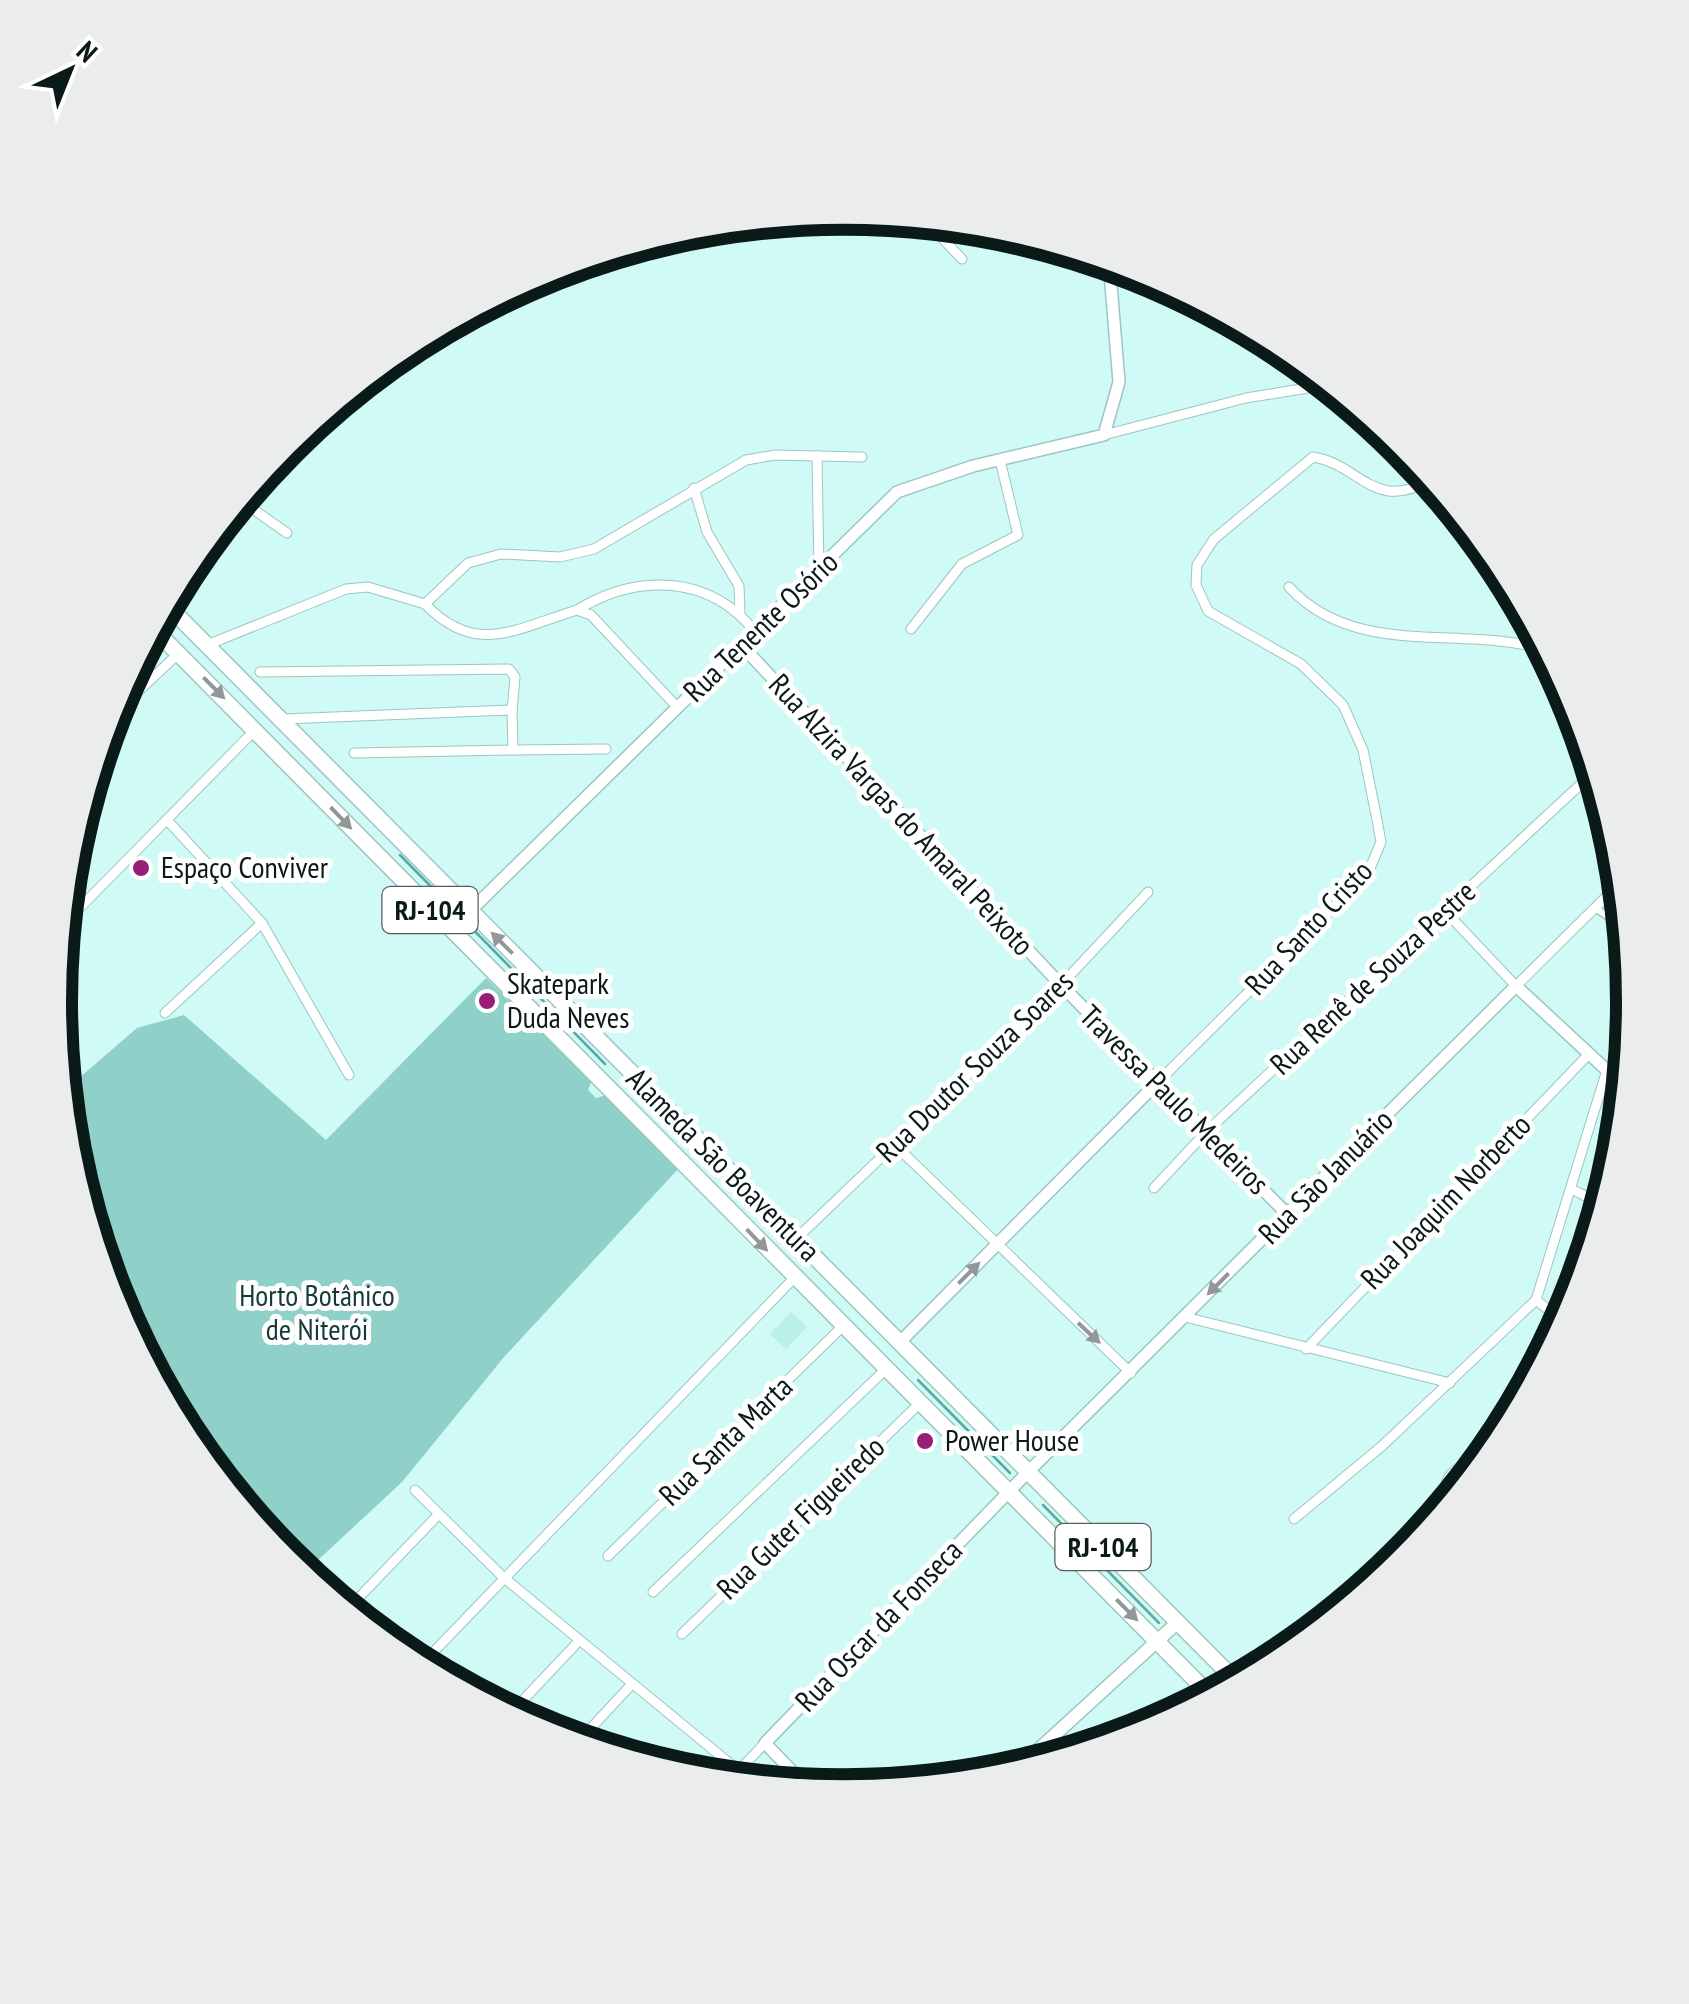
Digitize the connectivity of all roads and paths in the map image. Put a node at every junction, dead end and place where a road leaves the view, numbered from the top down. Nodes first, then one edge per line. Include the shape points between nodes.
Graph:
1 (941, 237) edge
2 (962, 259) dead end
3 (1110, 278) edge
4 (1311, 388) edge
5 (1104, 435) junction
6 (817, 456) junction
7 (862, 457) dead end
8 (1000, 460) junction
9 (1417, 484) edge
10 (694, 488) junction
11 (252, 508) edge
12 (286, 532) dead end
13 (819, 571) junction
14 (1288, 587) dead end
15 (424, 604) junction
16 (576, 610) junction
17 (740, 613) junction
18 (177, 615) edge
19 (912, 629) dead end
20 (756, 633) junction
21 (164, 638) edge
22 (207, 645) junction
23 (742, 646) junction
24 (1530, 648) edge
25 (179, 653) junction
26 (260, 672) dead end
27 (138, 692) edge
28 (678, 708) junction
29 (512, 710) junction
30 (280, 718) junction
31 (256, 729) junction
32 (606, 749) dead end
33 (512, 750) junction
34 (354, 753) dead end
35 (1584, 782) edge
36 (168, 821) junction
37 (1148, 892) dead end
38 (1609, 894) edge
39 (1595, 908) junction
40 (78, 910) edge
41 (470, 911) junction
42 (1446, 911) junction
43 (1612, 919) edge
44 (262, 923) junction
45 (1061, 984) junction
46 (1516, 986) junction
47 (164, 1013) dead end
48 (1587, 1056) junction
49 (1606, 1073) junction
50 (349, 1075) dead end
51 (1612, 1078) edge
52 (1158, 1082) junction
53 (1208, 1131) junction
54 (896, 1146) junction
55 (1154, 1188) dead end
56 (1571, 1189) junction
57 (1591, 1199) edge
58 (1288, 1215) junction
59 (797, 1238) junction
60 (996, 1246) junction
61 (795, 1277) junction
62 (1536, 1300) junction
63 (1551, 1312) edge
64 (1185, 1317) junction
65 (843, 1326) junction
66 (900, 1342) junction
67 (1306, 1348) junction
68 (886, 1369) junction
69 (1132, 1373) junction
70 (1450, 1383) junction
71 (920, 1403) junction
72 (1028, 1472) junction
73 (415, 1490) dead end
74 (1009, 1492) junction
75 (439, 1514) junction
76 (1294, 1519) dead end
77 (608, 1556) dead end
78 (503, 1577) junction
79 (653, 1592) dead end
80 (357, 1600) edge
81 (1178, 1622) junction
82 (682, 1634) dead end
83 (578, 1641) junction
84 (1158, 1641) junction
85 (431, 1654) edge
86 (1227, 1672) edge
87 (632, 1684) junction
88 (1202, 1686) edge
89 (521, 1702) edge
90 (589, 1730) edge
91 (765, 1743) junction
92 (1039, 1749) edge
93 (732, 1765) edge
94 (743, 1767) edge
95 (793, 1772) edge

1 - 2 street
3 - 5 street via 1119,382
4 - 5 street, Rua Tenente Osório
5 - 8 street, Rua Tenente Osório
6 - 7 street
6 - 10 street via 761,456
6 - 13 street
8 - 13 street, Rua Tenente Osório via 897,492
8 - 19 street via 1018,535 962,564
9 - 52 street, Rua Santo Cristo via 1378,490 1313,458 1214,539 1197,565 1196,585 1208,611 1302,664 1343,705 1363,750 1381,842 1368,873
10 - 15 street via 594,550 501,554 468,563
10 - 17 street via 707,532 739,586
11 - 12 street
13 - 20 street, Rua Tenente Osório
14 - 24 street via 1314,610 1357,630
15 - 16 street via 445,624 480,637
15 - 22 street via 356,587
16 - 17 street via 624,586 658,584 688,588
16 - 28 street via 596,617
17 - 20 street
18 - 22 highway, Alameda São Boaventura / RJ-104
20 - 23 street, Rua Tenente Osório
21 - 25 highway, Alameda São Boaventura / RJ-104
22 - 30 highway, Alameda São Boaventura / RJ-104
23 - 28 street, Rua Tenente Osório
23 - 45 street, Rua Alzira Vargas do Amaral Peixoto
25 - 27 street
25 -> 31 highway, Alameda São Boaventura / RJ-104
26 - 29 street via 509,669 515,677
28 - 41 street, Rua Tenente Osório
29 - 30 street
29 - 33 street
30 - 41 highway, Alameda São Boaventura / RJ-104
31 - 36 street
31 -> 61 highway, Alameda São Boaventura / RJ-104
32 - 33 street
33 - 34 street
35 - 42 street, Rua Renê de Souza Pestre
36 - 40 street
36 - 44 street
37 - 45 street, Rua Doutor Souza Soares
38 - 39 street, Rua São Januário
39 - 43 street
39 - 46 street, Rua São Januário
59 -> 41 highway, Alameda São Boaventura / RJ-104
42 - 46 street
42 - 53 street, Rua Renê de Souza Pestre
44 - 47 street
44 - 50 street
45 - 52 street, Travessa Paulo Medeiros
45 - 54 street, Rua Doutor Souza Soares
46 - 48 street
46 - 58 street, Rua São Januário
48 - 49 street
48 - 67 street, Rua Joaquim Norberto
49 - 51 street
49 - 56 street
52 - 53 street, Travessa Paulo Medeiros
52 - 60 street, Rua Santo Cristo
53 - 55 street, Rua Renê de Souza Pestre
53 - 58 street, Travessa Paulo Medeiros
54 - 59 street, Rua Doutor Souza Soares
54 - 60 street
56 - 57 street
56 - 62 street
58 -> 64 street, Rua São Januário
59 - 66 highway, Alameda São Boaventura / RJ-104
66 -> 60 street, Rua Santo Cristo
60 -> 69 street
61 - 65 highway, Alameda São Boaventura / RJ-104
61 - 78 street
62 - 63 street
62 - 70 street
64 - 67 street
64 - 69 street, Rua São Januário
65 - 68 highway, Alameda São Boaventura / RJ-104
65 - 77 street, Rua Santa Marta
66 - 72 highway, Alameda São Boaventura / RJ-104
67 - 70 street
68 - 71 highway, Alameda São Boaventura / RJ-104
68 - 79 street
69 - 72 street, Rua São Januário
70 - 76 street
71 - 74 highway, Alameda São Boaventura / RJ-104
71 - 82 street, Rua Guter Figueiredo
72 - 74 street, Rua Oscar da Fonseca
72 - 81 highway, Alameda São Boaventura / RJ-104
73 - 75 street
74 -> 84 highway, Alameda São Boaventura / RJ-104
74 - 91 street, Rua Oscar da Fonseca
75 - 78 street
75 - 80 street
78 - 83 street
78 - 85 street
81 - 84 main road
81 - 86 highway, Alameda São Boaventura / RJ-104
83 - 87 street
83 - 89 street
84 - 88 highway, Alameda São Boaventura / RJ-104
84 - 92 main road
87 - 90 street
87 - 93 street
91 - 94 street, Rua Oscar da Fonseca
91 - 95 street

